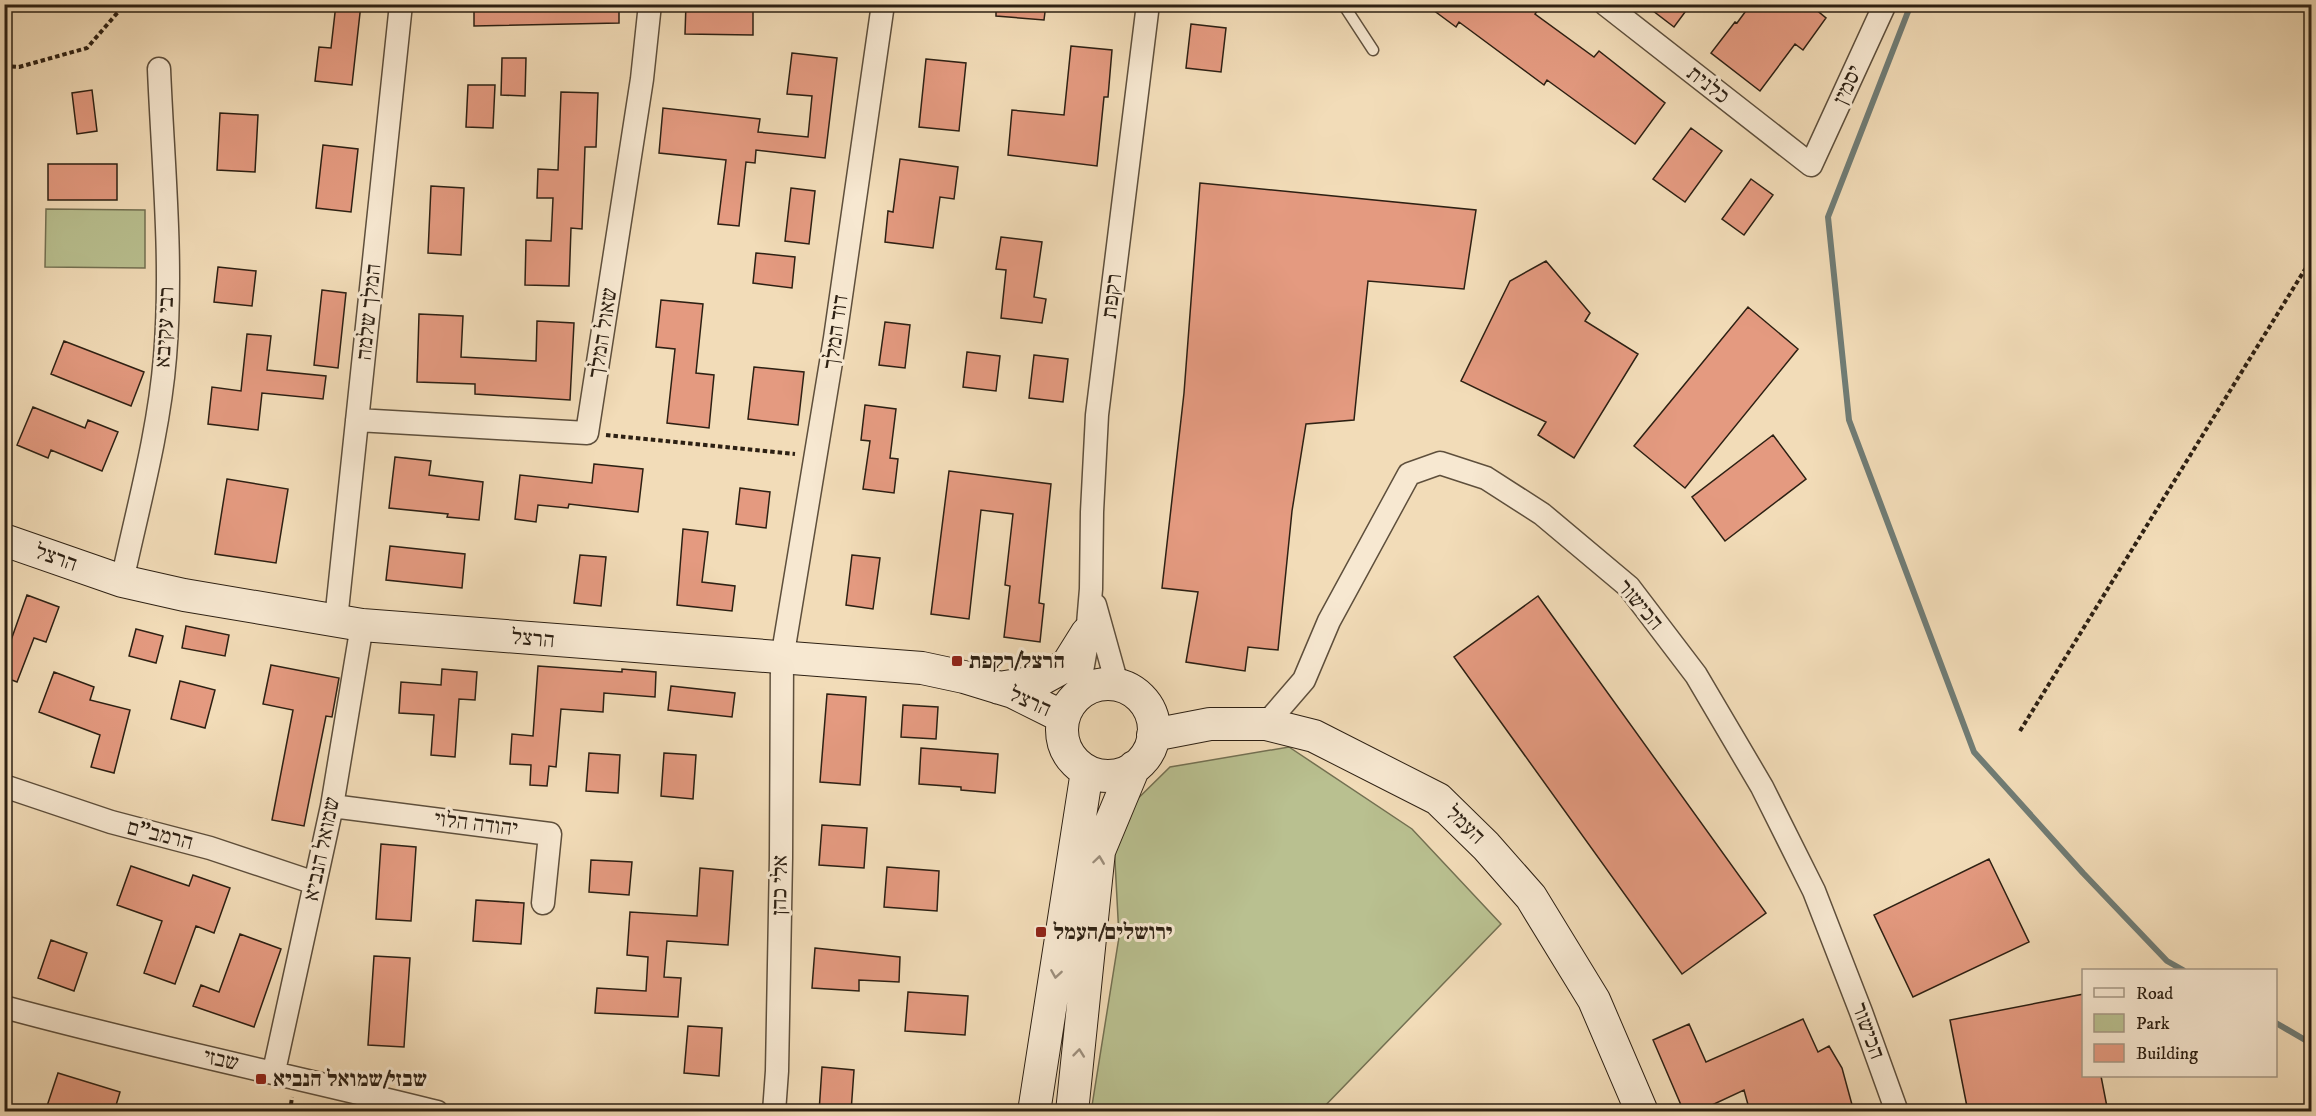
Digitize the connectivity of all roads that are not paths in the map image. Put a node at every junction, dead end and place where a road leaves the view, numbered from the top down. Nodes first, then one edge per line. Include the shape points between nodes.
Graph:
1 (401, 4) edge
2 (650, 4) edge
3 (883, 4) edge
4 (1148, 4) edge
5 (1343, 4) edge
6 (1605, 4) edge
7 (1885, 4) edge
8 (1373, 50) dead end
9 (159, 69) dead end
10 (1811, 165) joint
11 (357, 420) junction
12 (4, 540) edge
13 (122, 581) junction
14 (1091, 589) junction
15 (349, 623) junction
16 (1087, 633) junction
17 (782, 658) junction
18 (1117, 684) junction
19 (999, 688) junction
20 (1071, 706) junction
21 (1266, 724) junction
22 (1153, 735) junction
23 (1134, 767) junction
24 (1087, 771) junction
25 (4, 786) edge
26 (332, 806) junction
27 (315, 883) junction
28 (543, 903) dead end
29 (4, 1007) edge
30 (274, 1071) junction
31 (555, 1111) edge
32 (437, 1112) edge
33 (569, 1112) edge
34 (774, 1112) edge
35 (1034, 1112) edge
36 (1072, 1112) edge
37 (1642, 1112) edge
38 (1897, 1112) edge

1 - 11 street, המלך שלמה
2 - 11 street, שאול המלך via 587,433
3 - 17 street, דוד המלך via 817,456
4 - 14 street, רקפת via 1097,415
5 - 8 lane
6 - 10 street, כלנית
7 - 10 street, יסמין
9 - 13 street, רבי עקיבא via 168,278 165,357 158,413
11 - 15 street, המלך שלמה
12 - 13 street, הרצל
13 - 15 street, הרצל
14 - 16 street, רקפת
14 - 18 street, רקפת
15 - 17 street, הרצל
15 - 26 street, שמואל הנביא
16 - 19 street via 1067,664 1036,682
16 - 20 street, רקפת
17 - 19 street, הרצל via 922,668
17 - 34 street, אלי כהן
18 - 20 street via 1090,687
18 - 22 street via 1141,697 1149,708
19 - 20 street, הרצל
20 - 24 street via 1062,733 1065,748
21 - 22 street, העמל via 1210,724
21 - 37 street, העמל via 1314,736 1438,799 1486,846 1531,897 1594,1000
21 - 38 street, הכישור via 1304,680 1329,621 1409,474 1440,463 1486,478 1542,514 1629,587 1696,675 1762,787 1814,891
22 - 23 street via 1144,758
23 - 24 street via 1111,776
36 -> 23 street via 1099,851
24 -> 35 street
25 - 27 street, הרמב"ם
26 - 27 street, שמואל הנביא
26 - 28 street, יהודה הלוי via 550,834
27 - 30 street, שמואל הנביא
29 - 30 street, שבזי
30 - 32 street, שבזי
31 - 33 lane

